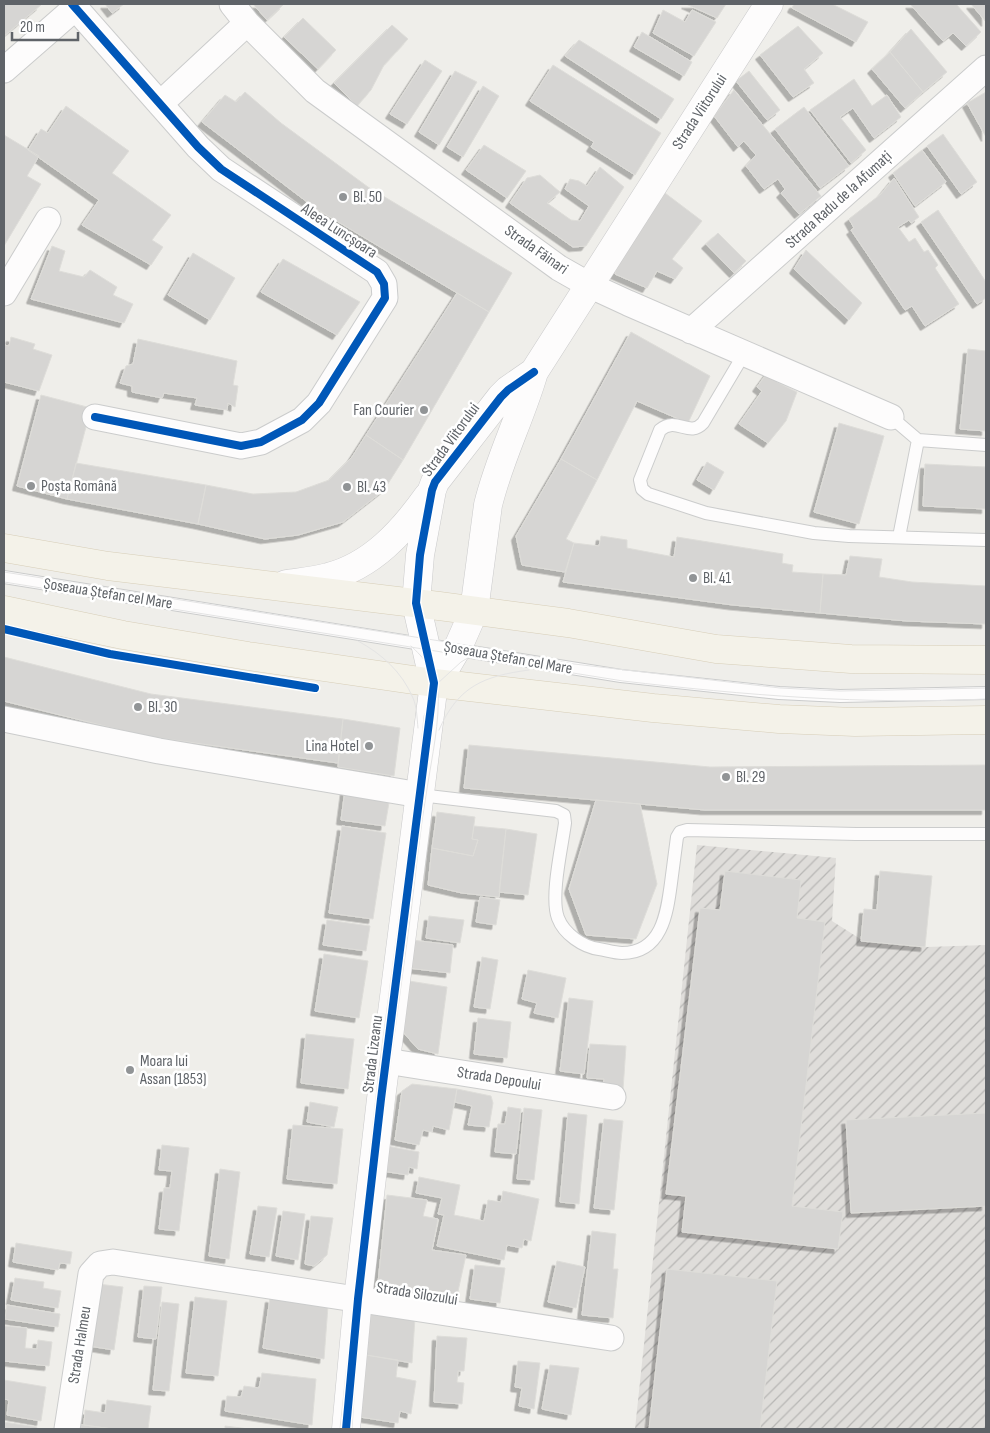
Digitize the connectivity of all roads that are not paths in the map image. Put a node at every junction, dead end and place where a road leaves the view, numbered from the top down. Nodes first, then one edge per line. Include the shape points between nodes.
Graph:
1 (232, 4) edge
2 (769, 4) edge
3 (74, 6) edge
4 (247, 23) junction
5 (986, 68) edge
6 (4, 70) edge
7 (160, 104) junction
8 (48, 220) dead end
9 (589, 285) junction
10 (4, 293) edge
11 (691, 331) junction
12 (744, 354) junction
13 (534, 372) junction
14 (95, 417) dead end
15 (891, 417) joint
16 (918, 440) junction
17 (986, 445) edge
18 (432, 490) junction
19 (899, 537) junction
20 (986, 540) edge
21 (4, 548) edge
22 (4, 577) edge
23 (271, 586) junction
24 (416, 603) junction
25 (4, 610) edge
26 (474, 611) junction
27 (425, 644) junction
28 (456, 649) junction
29 (986, 660) edge
30 (434, 683) junction
31 (986, 693) edge
32 (4, 719) edge
33 (986, 720) edge
34 (420, 795) junction
35 (986, 834) edge
36 (386, 1061) junction
37 (613, 1097) dead end
38 (100, 1264) joint
39 (358, 1299) junction
40 (611, 1338) dead end
41 (67, 1429) edge
42 (346, 1429) edge

1 - 4 street, Strada Făinari
2 - 9 street, Strada Viitorului
3 - 6 street
3 - 7 street, Aleea Luncșoara
4 - 7 street
4 - 9 street, Strada Făinari via 315,91 559,268
5 - 11 street, Strada Radu de la Afumați
7 - 14 street, Aleea Luncșoara via 221,169 377,272 384,284 385,298 319,403 302,420 261,442 241,446
8 - 10 street
9 - 11 street, Strada Făinari
9 - 13 street, Strada Viitorului
11 - 12 street, Strada Făinari
12 - 15 street, Strada Făinari
12 - 19 lane via 699,428 692,430 673,424 660,430 640,480 642,489 706,514 814,533
13 - 18 street, Strada Viitorului via 508,390 495,404
13 - 26 street, Strada Viitorului via 492,489
15 - 16 lane
16 - 17 lane
16 - 19 lane
18 - 23 street via 410,522 375,554 329,577
18 - 24 street, Strada Viitorului
19 - 20 lane
21 - 23 main road, Șoseaua Ștefan cel Mare via 108,566
22 - 27 lane, Șoseaua Ștefan cel Mare
23 - 24 main road, Șoseaua Ștefan cel Mare
24 - 26 main road, Șoseaua Ștefan cel Mare
24 - 27 street, Strada Viitorului
25 - 30 main road, Șoseaua Ștefan cel Mare via 248,656
26 - 28 street, Strada Viitorului
26 - 29 main road, Șoseaua Ștefan cel Mare via 568,623 716,649 851,660
27 - 28 lane, Șoseaua Ștefan cel Mare
27 - 30 street, Strada Viitorului
28 - 30 street, Strada Viitorului
28 - 31 lane, Șoseaua Ștefan cel Mare via 621,676 779,693 840,696
30 - 33 main road, Șoseaua Ștefan cel Mare via 779,719 855,722
30 - 34 street, Strada Lizeanu
32 - 34 street via 158,751
34 - 35 lane via 556,811 564,815 555,897 558,918 565,929 590,948 623,953 641,948 656,936 664,924 680,832
34 - 36 street, Strada Lizeanu
36 - 37 street, Strada Depoului
36 - 39 street, Strada Lizeanu
38 - 39 street, Strada Silozului via 113,1262
38 - 41 street, Strada Halmeu via 91,1274
39 - 40 street, Strada Silozului
39 - 42 street, Strada Lizeanu

